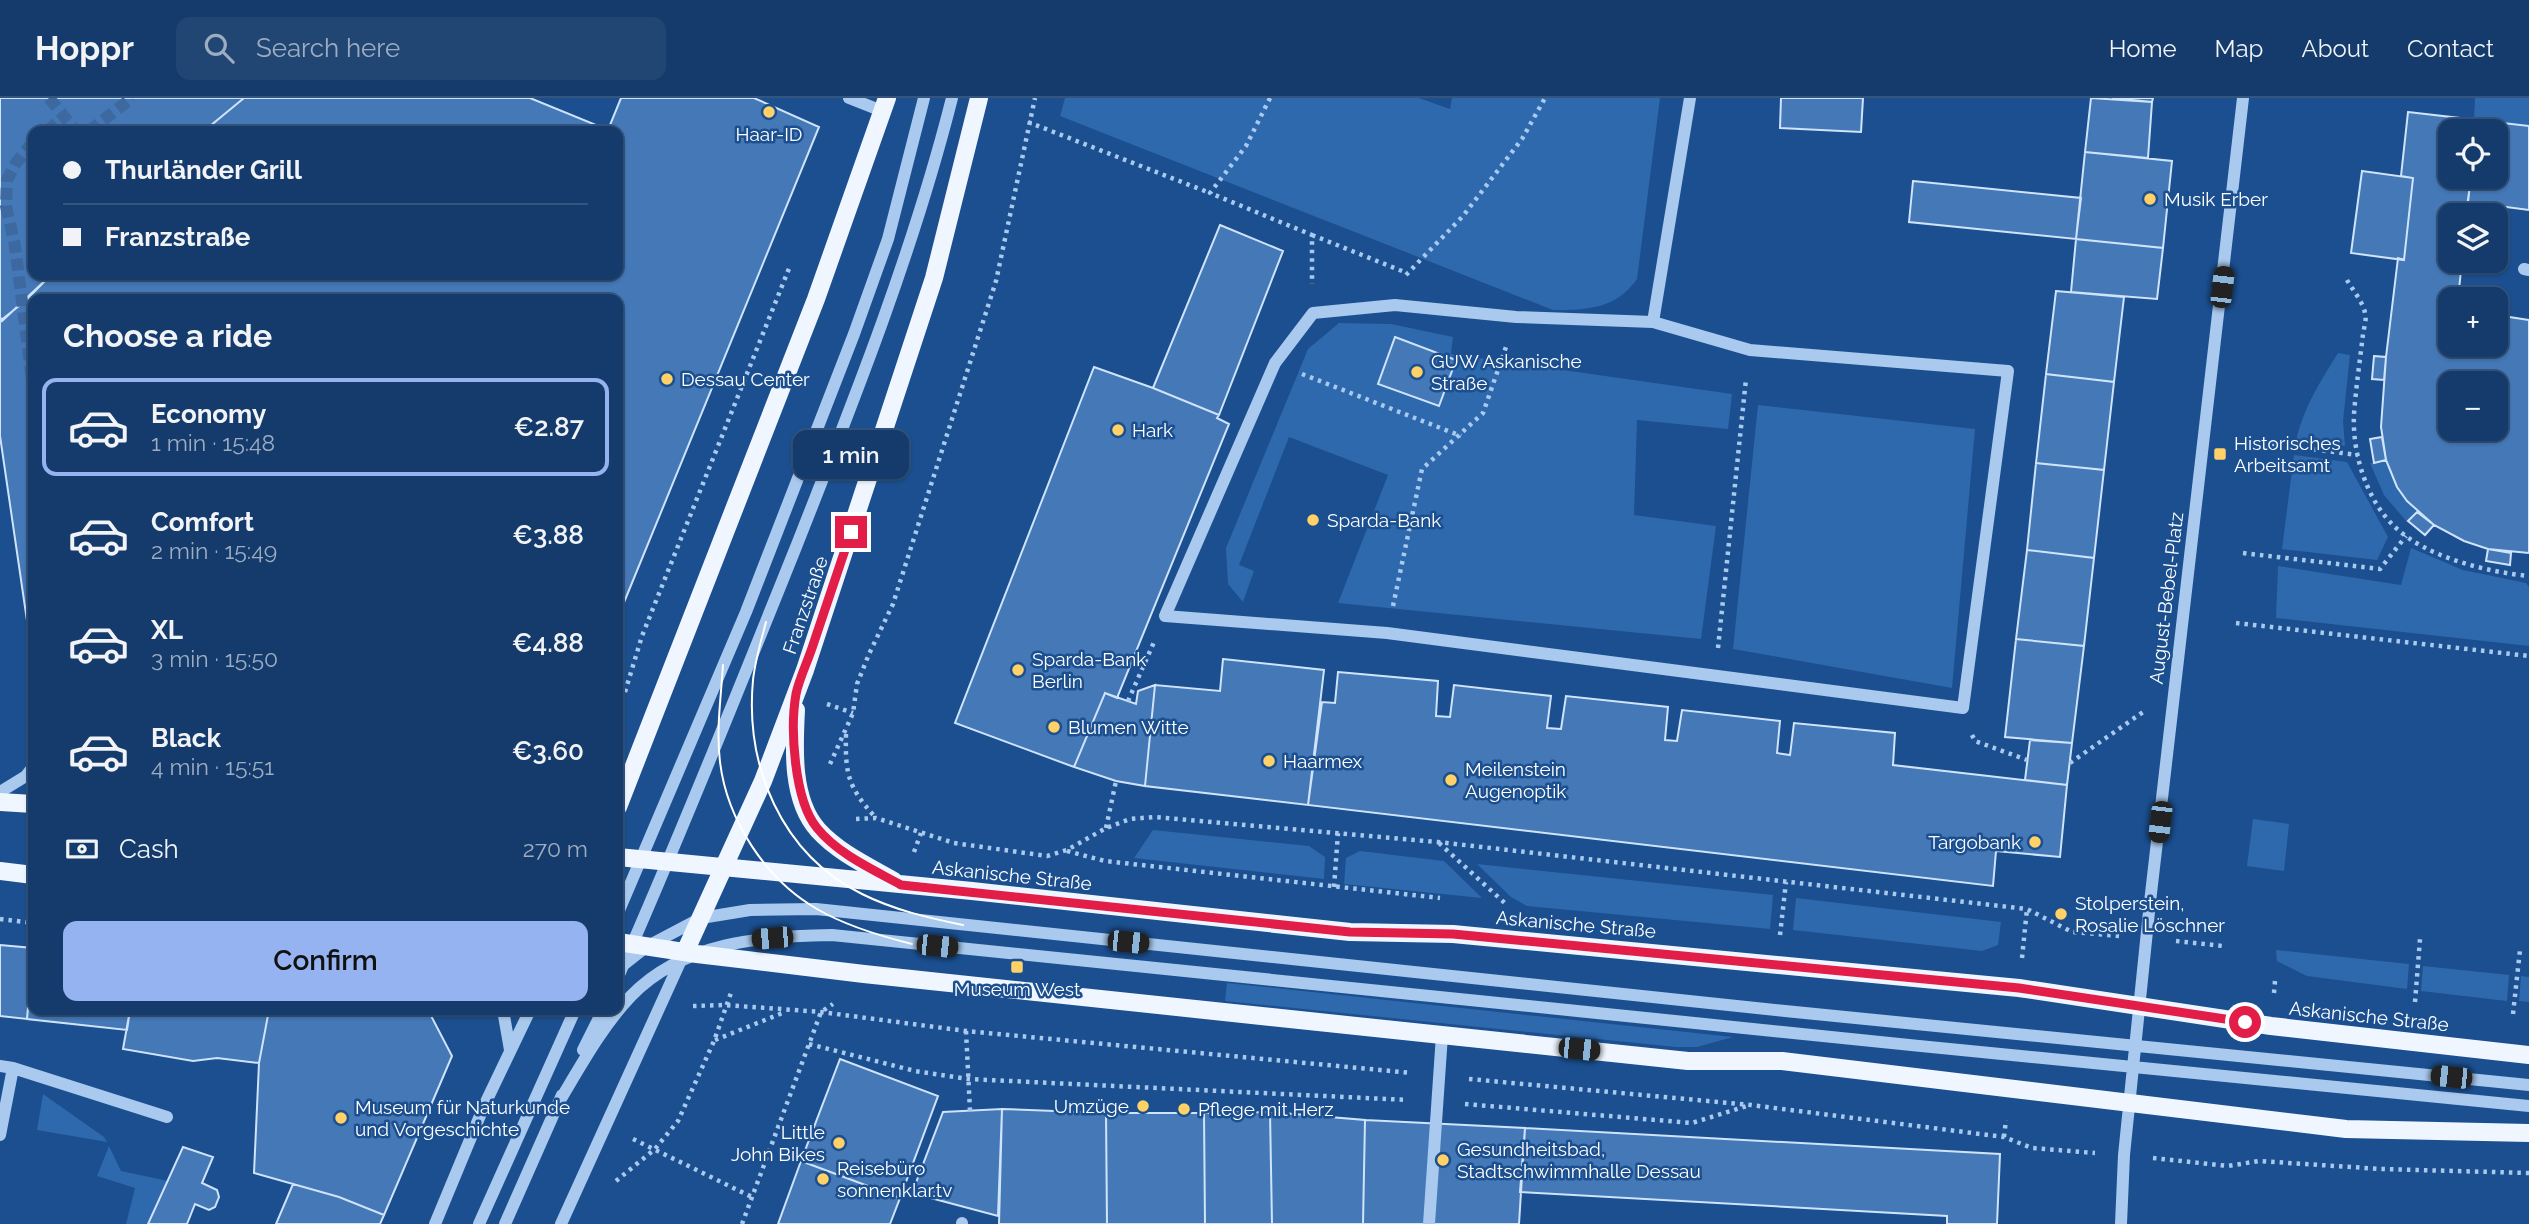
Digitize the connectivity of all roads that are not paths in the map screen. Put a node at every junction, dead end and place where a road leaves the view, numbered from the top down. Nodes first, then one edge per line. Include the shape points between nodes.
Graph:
1 (849, 98) edge
2 (924, 98) edge
3 (952, 98) edge
4 (979, 98) edge
5 (1689, 98) edge
6 (2243, 98) edge
7 (885, 104) edge
8 (1653, 322) junction
9 (796, 693) junction
10 (28, 773) edge
11 (0, 792) edge
12 (623, 794) edge
13 (0, 802) edge
14 (28, 804) edge
15 (623, 857) edge
16 (640, 859) junction
17 (667, 862) junction
18 (724, 867) junction
19 (0, 871) edge
20 (28, 874) edge
21 (901, 885) junction
22 (623, 901) edge
23 (701, 918) junction
24 (632, 944) edge
25 (688, 955) junction
26 (623, 961) edge
27 (2140, 1006) junction
28 (623, 1007) edge
29 (504, 1015) edge
30 (528, 1015) edge
31 (573, 1015) edge
32 (581, 1015) edge
33 (601, 1015) edge
34 (617, 1015) edge
35 (1441, 1035) junction
36 (2135, 1046) junction
37 (510, 1051) junction
38 (2529, 1055) edge
39 (6, 1067) edge
40 (2133, 1067) junction
41 (2529, 1085) edge
42 (537, 1092) junction
43 (559, 1102) junction
44 (2129, 1102) junction
45 (2529, 1106) edge
46 (167, 1117) dead end
47 (2529, 1133) edge
48 (0, 1135) edge
49 (435, 1224) edge
50 (479, 1224) edge
51 (505, 1224) edge
52 (561, 1224) edge
53 (1429, 1224) edge
54 (2121, 1224) edge

1 - 7 street
2 - 16 street via 888,239 854,334 746,612
3 - 17 street via 910,246 855,395
4 - 9 main road, Franzstraße via 934,278
5 - 8 street
6 - 27 street, August-Bebel-Platz
7 - 12 main road via 811,312
8 - 8 street via 1516,317 1395,305 1313,313 1275,363 1165,616 1387,633 1964,708 2008,371 1750,350
9 - 18 main road, Franzstraße
9 - 21 main road via 797,772 809,815 817,829 846,853
10 - 11 street
13 - 14 main road
15 - 16 main road, Askanische Straße
16 - 17 main road, Askanische Straße
16 - 22 street
17 - 18 main road, Askanische Straße
17 - 24 street
18 - 21 main road, Askanische Straße
18 - 23 main road, Franzstraße
19 - 20 main road
21 - 27 main road, Askanische Straße via 1350,932 1453,934 2019,988
23 - 24 street
23 - 25 main road, Franzstraße
23 - 36 street via 750,910 816,909
24 - 25 main road
24 - 26 street
25 - 28 street via 649,981
25 - 35 main road
25 - 40 street via 752,939 832,936
25 - 52 street
27 - 36 street, August-Bebel-Platz
27 - 38 main road, Askanische Straße
29 - 37 street
30 - 37 street
31 - 42 street
32 - 42 street
33 - 43 street
34 - 43 street
35 - 44 main road via 1688,1060 1782,1061
35 - 53 street
36 - 40 street, August-Bebel-Platz
36 - 41 street
37 - 49 street
39 - 46 street
39 - 48 street
40 - 44 street, August-Bebel-Platz
40 - 45 street
42 - 50 street
43 - 51 street
44 - 47 main road via 2346,1129
44 - 54 street, August-Bebel-Platz

